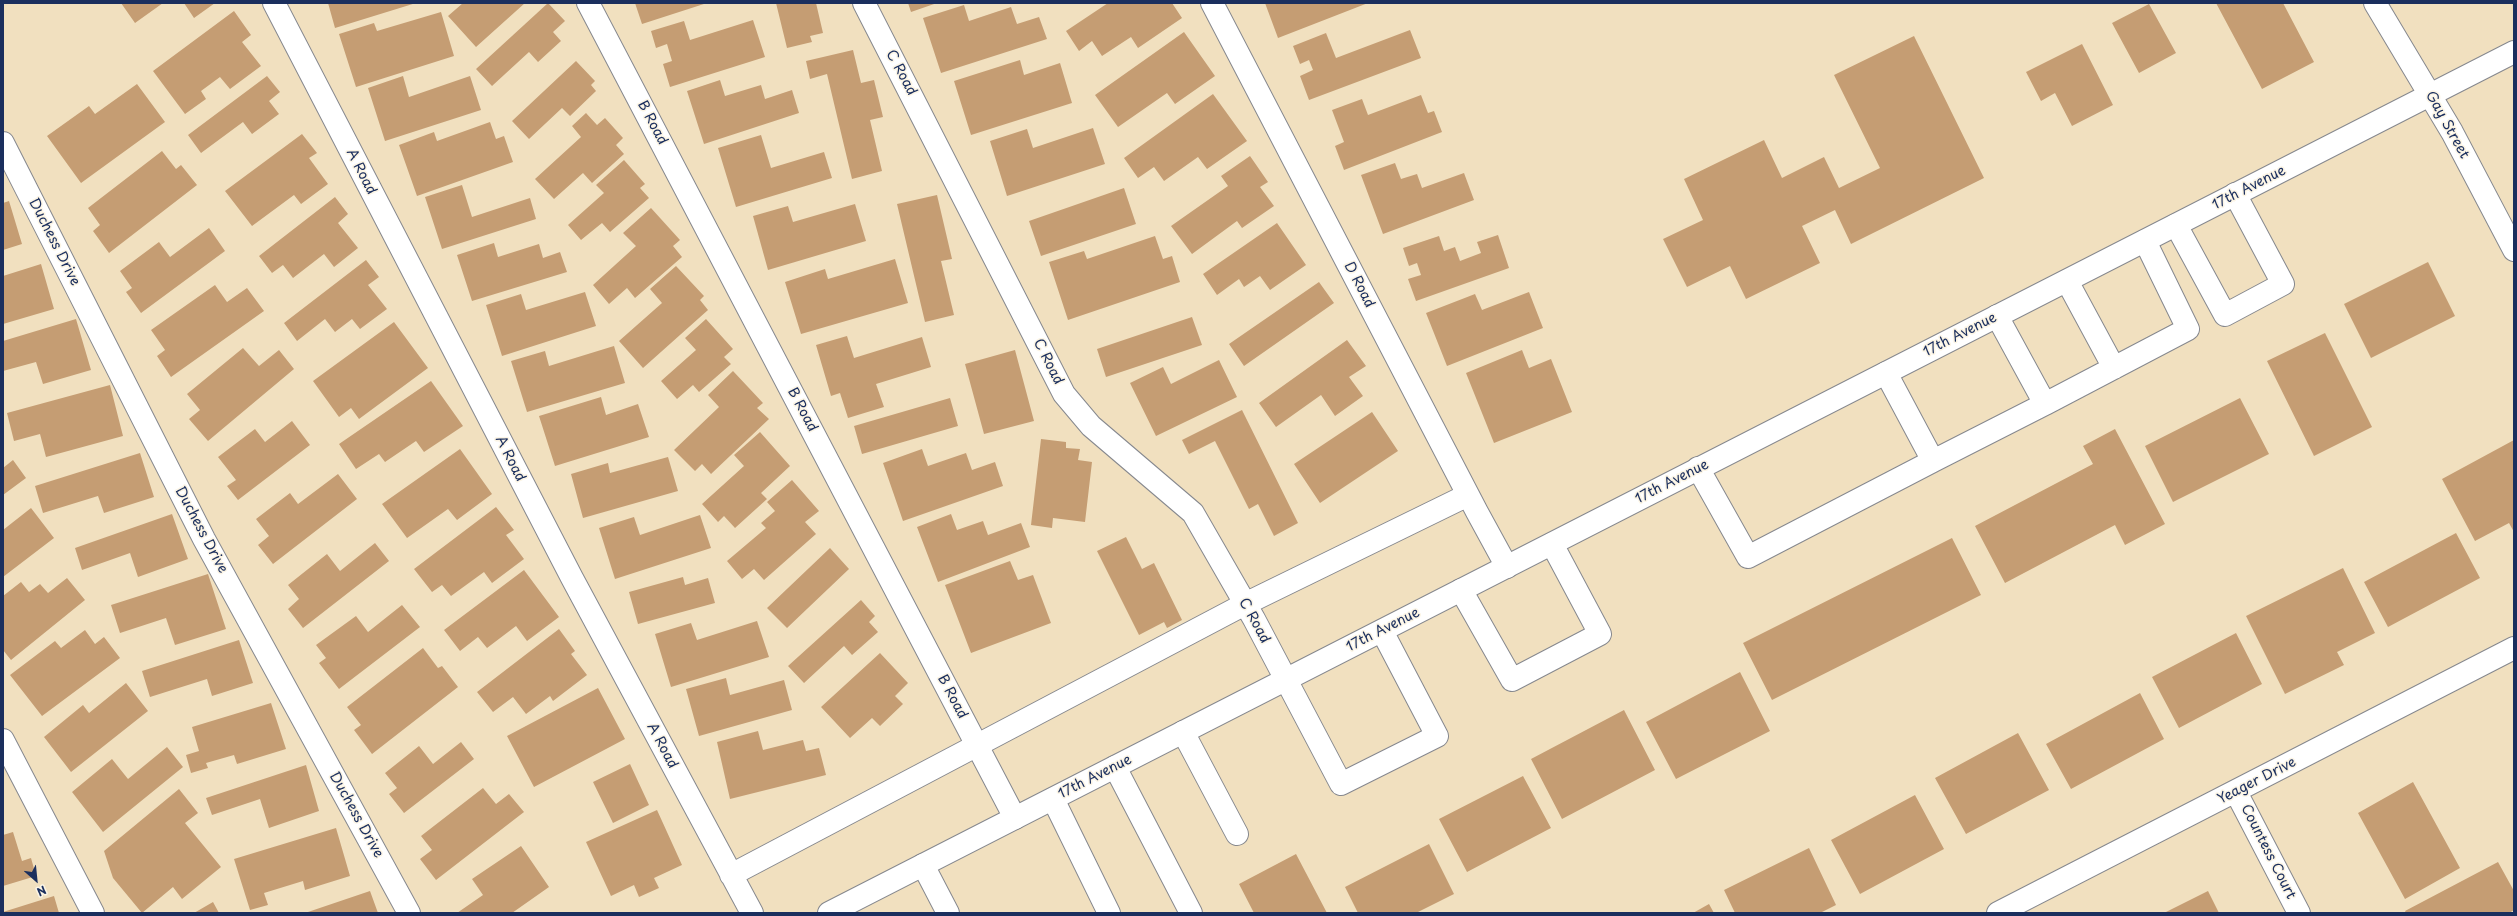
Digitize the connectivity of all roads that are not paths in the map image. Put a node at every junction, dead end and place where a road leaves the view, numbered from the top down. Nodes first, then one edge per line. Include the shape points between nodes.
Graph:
1 (274, 3) edge
2 (588, 3) edge
3 (864, 3) edge
4 (1212, 3) edge
5 (2375, 3) edge
6 (2514, 52) edge
7 (2430, 95) junction
8 (3, 142) edge
9 (2235, 194) junction
10 (2176, 225) junction
11 (2145, 241) junction
12 (2514, 250) edge
13 (2067, 281) junction
14 (1997, 316) junction
15 (2114, 368) junction
16 (1886, 373) junction
17 (2045, 404) junction
18 (1933, 461) junction
19 (1698, 468) junction
20 (1468, 495) junction
21 (1552, 544) junction
22 (1507, 567) junction
23 (1461, 590) junction
24 (1245, 604) junction
25 (1382, 631) junction
26 (2514, 648) edge
27 (1285, 680) junction
28 (1183, 732) junction
29 (3, 740) edge
30 (978, 747) junction
31 (1115, 767) junction
32 (2236, 792) junction
33 (1053, 799) junction
34 (1015, 818) junction
35 (1237, 834) dead end
36 (923, 865) junction
37 (731, 875) junction
38 (93, 913) edge
39 (409, 913) edge
40 (752, 913) edge
41 (829, 913) edge
42 (948, 913) edge
43 (1109, 913) edge
44 (1192, 913) edge
45 (1998, 913) edge
46 (2299, 913) edge

1 - 37 street, A Road via 572,578
2 - 30 street, B Road
3 - 24 street, C Road via 1064,394 1091,426 1193,513
4 - 20 street, D Road
5 - 7 street, Gay Street
6 - 7 street, 17th Avenue
7 - 9 street, 17th Avenue
7 - 12 street, Gay Street
8 - 39 street, Duchess Drive via 204,539
9 - 10 street, 17th Avenue
9 - 10 street via 2283,284 2225,315
10 - 11 street, 17th Avenue
11 - 13 street, 17th Avenue
11 - 15 street via 2188,329
13 - 14 street, 17th Avenue
13 - 15 street
14 - 16 street, 17th Avenue
14 - 17 street
15 - 17 street
16 - 18 street
16 - 19 street, 17th Avenue
17 - 18 street
18 - 19 street via 1748,557
19 - 21 street, 17th Avenue
20 - 22 street, D Road
20 - 24 street
21 - 22 street, 17th Avenue
21 - 23 street via 1600,634 1512,680
22 - 23 street, 17th Avenue
23 - 25 street, 17th Avenue
24 - 27 street, C Road
24 - 30 street
25 - 27 street, 17th Avenue
25 - 27 street, C Road via 1437,736 1341,784
26 - 32 street, Yeager Drive
27 - 28 street, 17th Avenue
28 - 31 street, 17th Avenue
28 - 35 street
29 - 38 street
30 - 34 street, B Road
30 - 37 street
31 - 33 street, 17th Avenue
31 - 44 street
32 - 45 street, Yeager Drive
32 - 46 street, Countess Court
33 - 34 street, 17th Avenue
33 - 43 street
34 - 36 street, 17th Avenue
36 - 41 street, 17th Avenue
36 - 42 street
37 - 40 street, A Road

